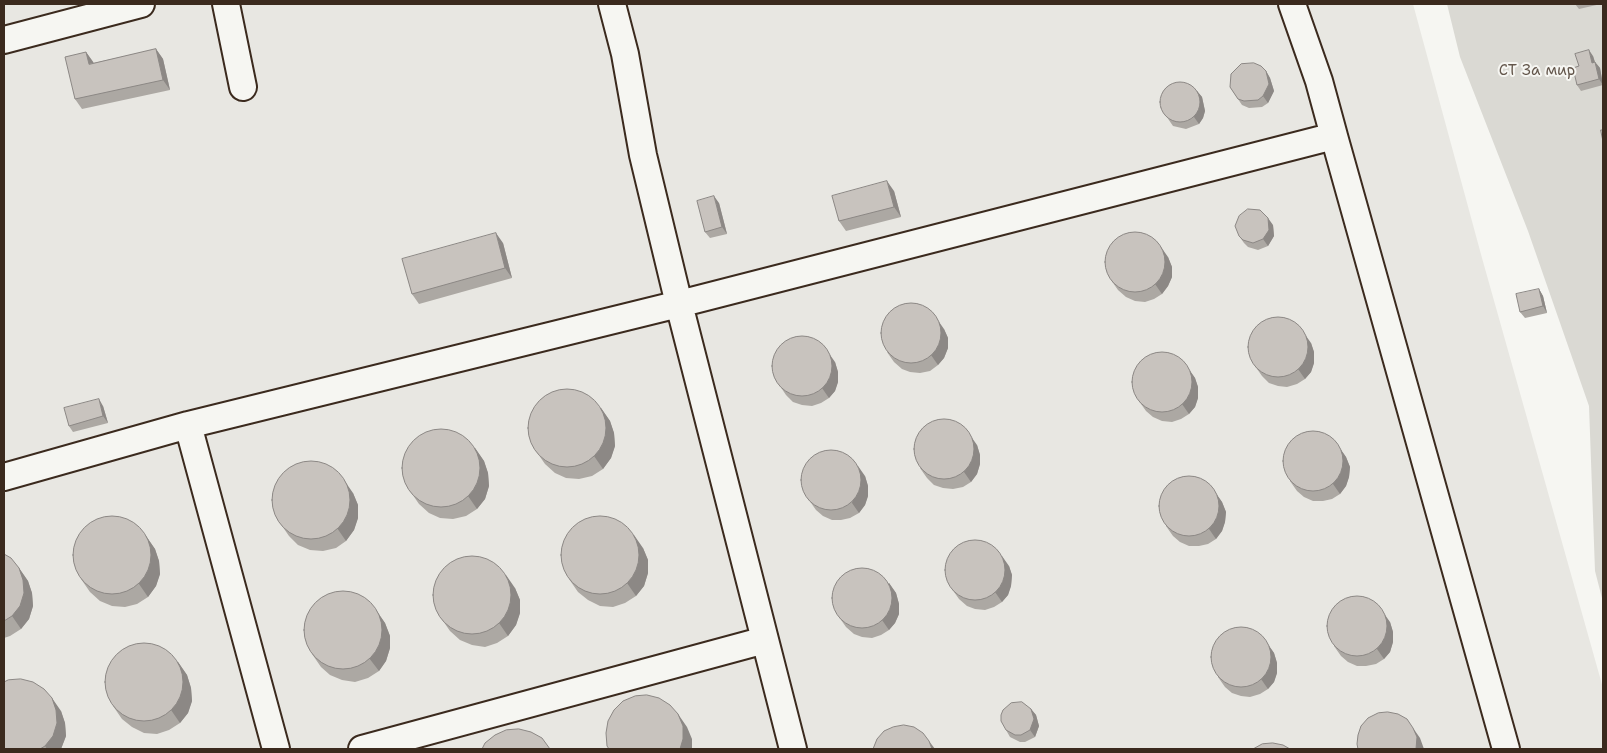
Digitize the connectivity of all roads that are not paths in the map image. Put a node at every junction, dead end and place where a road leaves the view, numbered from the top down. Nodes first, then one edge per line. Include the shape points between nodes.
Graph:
1 (141, 4) edge
2 (226, 4) edge
3 (612, 4) edge
4 (1292, 4) edge
5 (4, 40) edge
6 (243, 87) dead end
7 (1334, 136) junction
8 (679, 304) junction
9 (188, 426) junction
10 (4, 476) edge
11 (765, 640) junction
12 (276, 749) edge
13 (362, 749) edge
14 (793, 749) edge
15 (1506, 749) edge

1 - 5 street
2 - 6 street
3 - 8 street via 625,54 643,155
4 - 7 street
7 - 8 street
7 - 15 street
8 - 9 street
8 - 11 street
9 - 10 street
9 - 12 street
11 - 13 street
11 - 14 street

